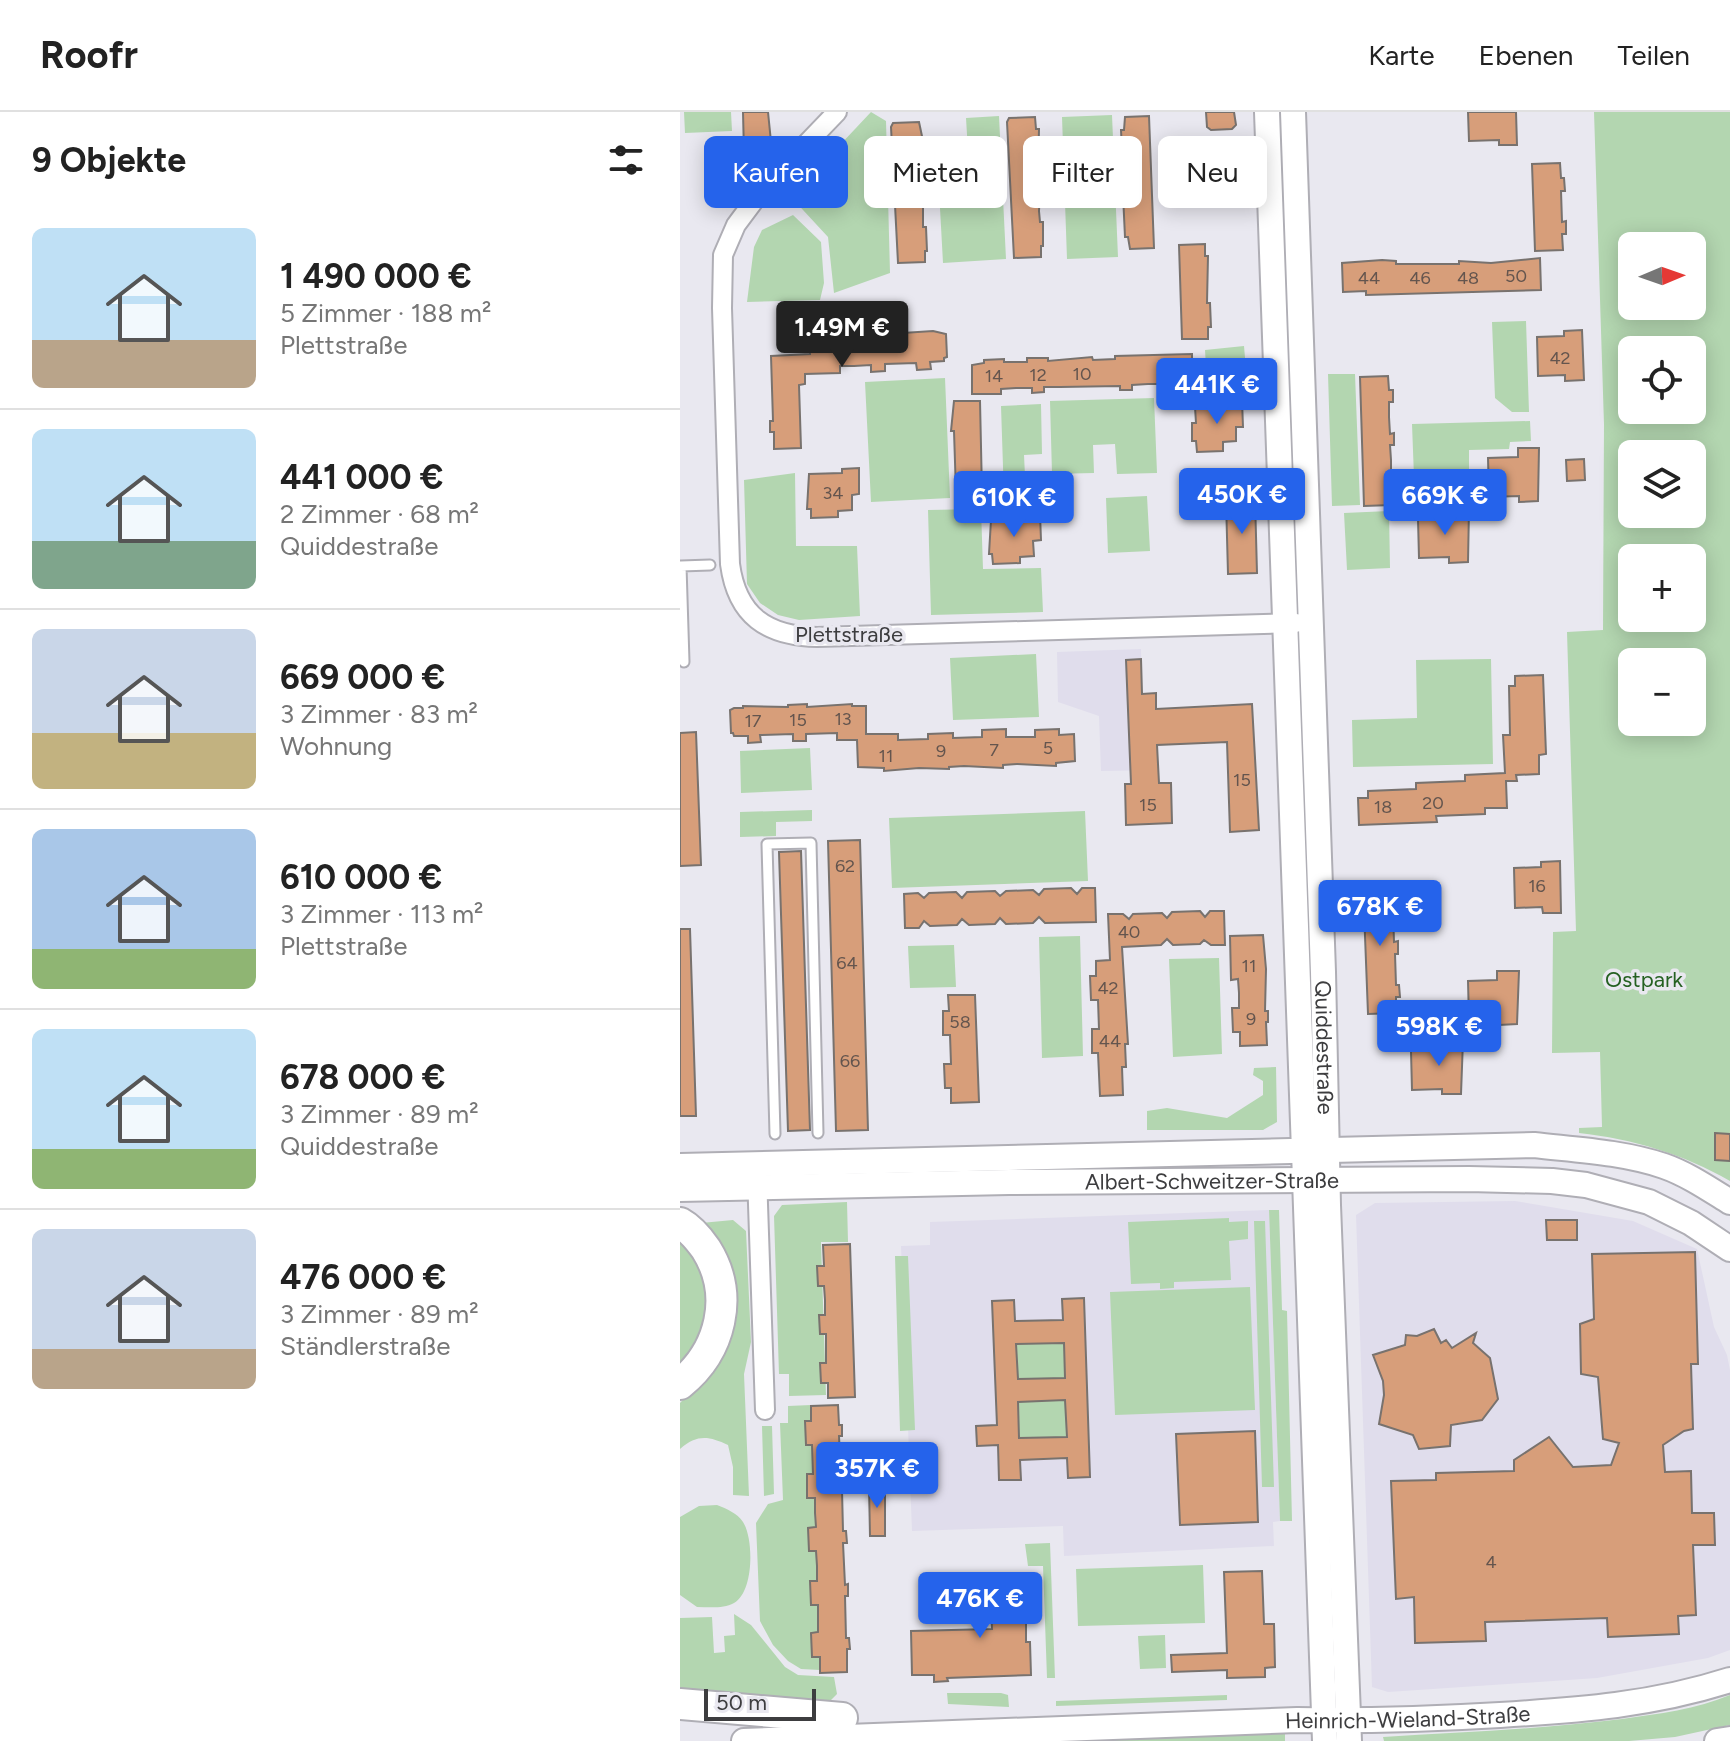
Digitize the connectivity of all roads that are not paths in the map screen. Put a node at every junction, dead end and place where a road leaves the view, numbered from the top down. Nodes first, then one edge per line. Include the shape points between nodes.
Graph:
1 (837, 112) edge
2 (1267, 112) edge
3 (1293, 112) edge
4 (710, 565) dead end
5 (1311, 622) junction
6 (1285, 623) junction
7 (684, 662) dead end
8 (818, 1133) dead end
9 (775, 1134) dead end
10 (1316, 1149) junction
11 (680, 1166) edge
12 (757, 1176) junction
13 (1316, 1181) junction
14 (680, 1189) edge
15 (1730, 1202) edge
16 (680, 1223) edge
17 (1730, 1249) edge
18 (680, 1384) edge
19 (765, 1410) dead end
20 (1730, 1680) edge
21 (680, 1704) edge
22 (842, 1718) joint
23 (1336, 1731) edge
24 (975, 1732) junction
25 (1730, 1739) edge
26 (744, 1741) edge
27 (1717, 1741) edge

1 - 6 street, Plettstraße via 762,190 736,225 723,255 730,564 733,585 750,614 775,632 817,637
2 - 6 main road, Quiddestraße
3 - 5 main road, Quiddestraße
4 - 7 lane via 681,566
5 - 6 street, Plettstraße
5 - 10 main road, Quiddestraße
6 - 10 main road, Quiddestraße
8 - 9 lane via 811,843 767,844
10 - 12 main road, Albert-Schweitzer-Straße
10 - 13 main road, Quiddestraße
10 - 15 main road, Albert-Schweitzer-Straße via 1534,1145 1610,1153 1665,1167
11 - 12 main road, Albert-Schweitzer-Straße
12 - 13 main road, Albert-Schweitzer-Straße via 911,1183
12 - 14 main road, Albert-Schweitzer-Straße
12 - 19 street
13 - 17 main road, Albert-Schweitzer-Straße via 1484,1179 1586,1185 1649,1202
13 - 23 main road, Quiddestraße
16 - 18 highway via 710,1257 721,1293 713,1343
20 - 23 main road, Heinrich-Wieland-Straße via 1603,1709 1388,1721
21 - 22 highway
22 - 24 main road
23 - 24 main road, Heinrich-Wieland-Straße
24 - 26 main road, Heinrich-Wieland-Straße
25 - 27 main road

